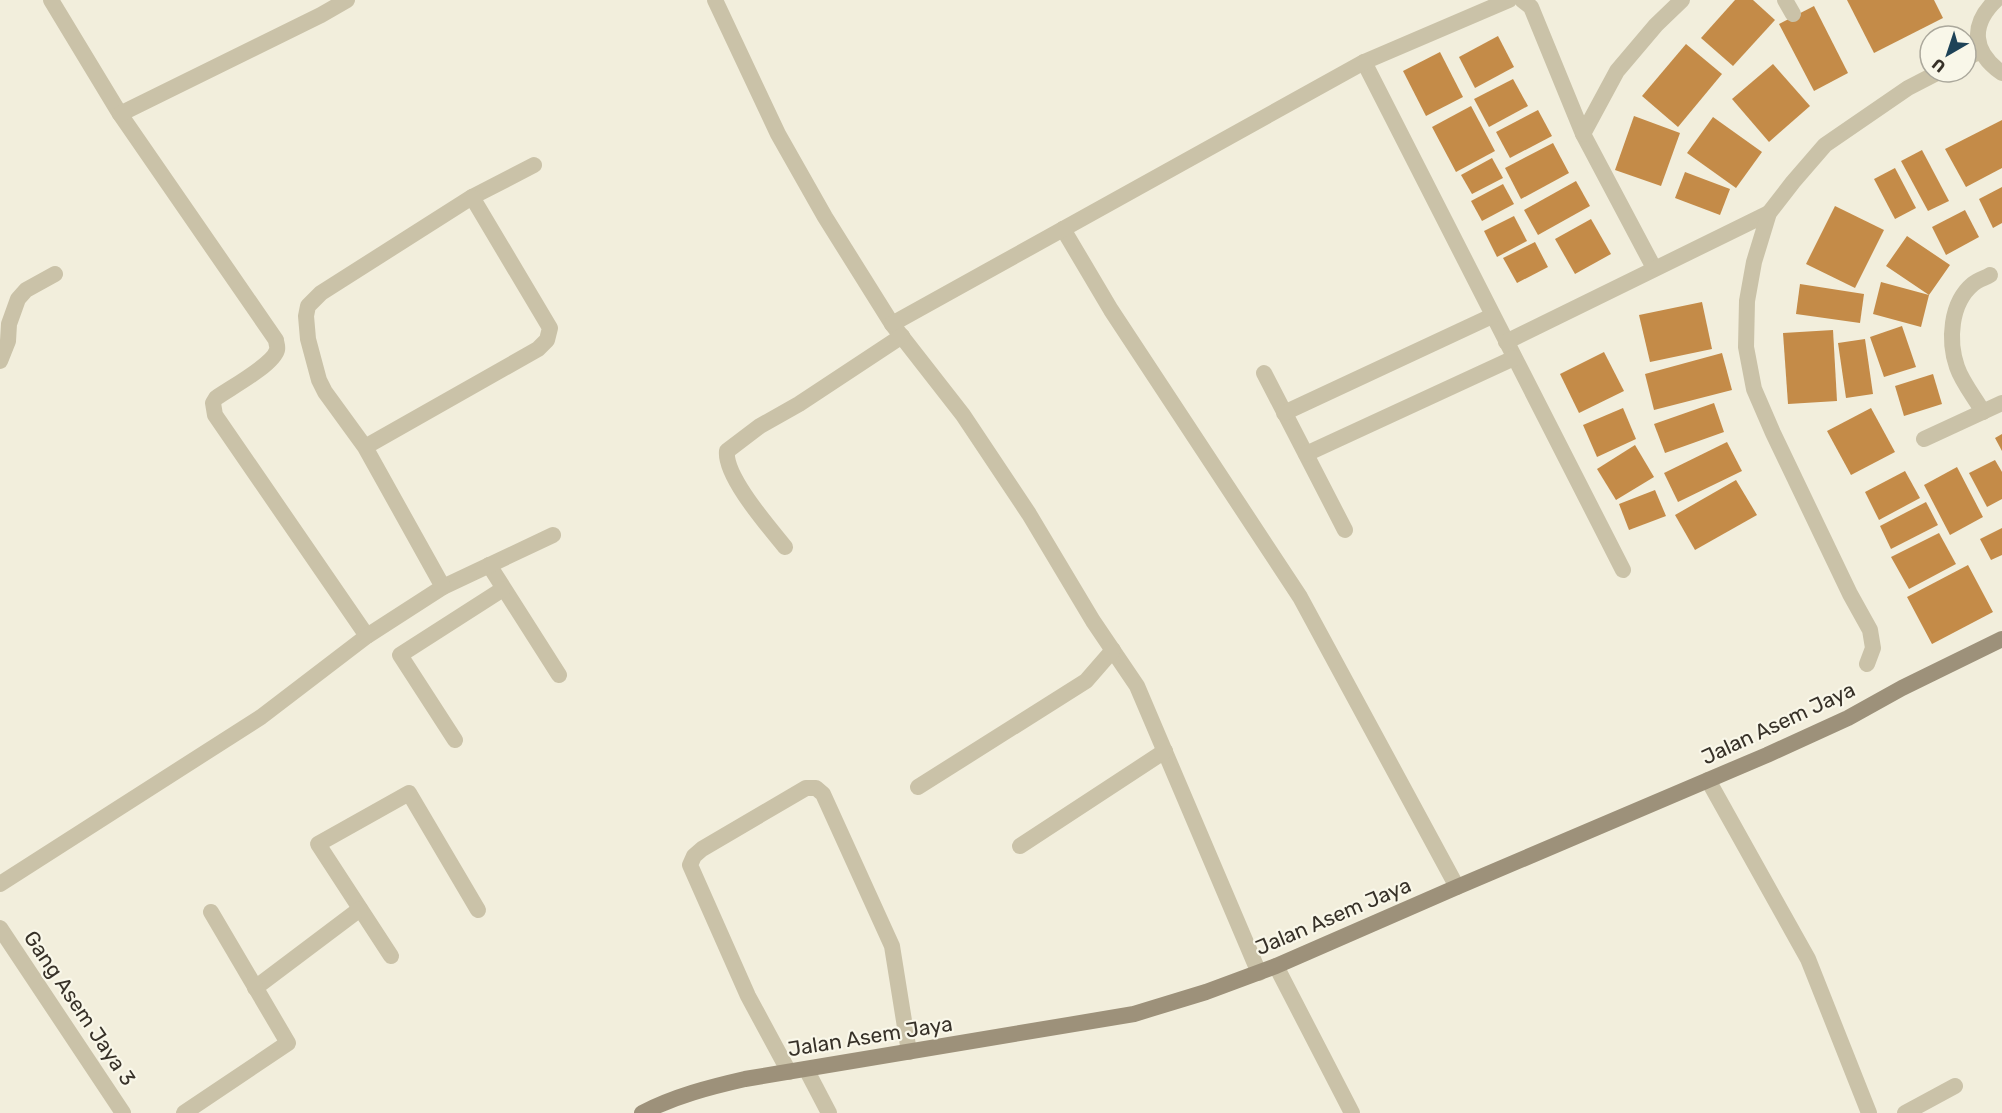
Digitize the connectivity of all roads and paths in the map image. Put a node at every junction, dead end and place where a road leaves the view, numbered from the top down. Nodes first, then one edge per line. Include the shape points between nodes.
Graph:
1 (51, 0) edge
2 (347, 0) edge
3 (715, 0) edge
4 (1509, 0) edge
5 (1522, 0) edge
6 (1682, 0) edge
7 (1986, 4) edge
8 (1978, 37) edge
9 (1978, 57) edge
10 (1364, 62) junction
11 (2002, 73) edge
12 (1918, 83) edge
13 (120, 114) junction
14 (1582, 134) junction
15 (534, 165) dead end
16 (472, 197) junction
17 (1769, 213) junction
18 (1063, 229) junction
19 (1654, 268) junction
20 (55, 274) dead end
21 (1990, 275) dead end
22 (1492, 315) junction
23 (897, 330) junction
24 (1506, 342) junction
25 (1514, 358) junction
26 (0, 362) edge
27 (1264, 373) dead end
28 (2002, 403) edge
29 (1983, 412) junction
30 (1284, 413) junction
31 (1924, 439) dead end
32 (365, 447) junction
33 (1306, 454) junction
34 (1345, 530) dead end
35 (553, 535) dead end
36 (785, 548) dead end
37 (489, 565) junction
38 (1623, 570) dead end
39 (443, 586) junction
40 (503, 589) junction
41 (367, 636) junction
42 (2002, 639) edge
43 (1113, 650) junction
44 (1867, 664) dead end
45 (560, 675) dead end
46 (455, 740) dead end
47 (1165, 751) junction
48 (1708, 780) junction
49 (918, 787) dead end
50 (1020, 846) dead end
51 (0, 884) edge
52 (1457, 887) junction
53 (360, 909) junction
54 (478, 910) dead end
55 (211, 912) dead end
56 (2, 935) edge
57 (391, 956) dead end
58 (1276, 966) junction
59 (1258, 973) junction
60 (255, 987) junction
61 (909, 1052) junction
62 (806, 1069) junction
63 (789, 1072) junction
64 (1955, 1086) dead end
65 (123, 1113) edge
66 (184, 1113) edge
67 (642, 1113) edge
68 (829, 1113) edge
69 (1352, 1113) edge
70 (1869, 1113) edge
71 (1905, 1113) edge

1 - 13 street
2 - 13 street
3 - 23 street via 778,134
4 - 10 street
5 - 14 street via 1531,7
6 - 14 street via 1617,71
7 - 8 street
9 - 11 street
10 - 18 street
10 - 22 street
12 - 17 street via 1825,146
13 - 41 street via 276,340 278,347 267,363 216,398 215,415
14 - 19 street
15 - 16 street
16 - 32 street via 321,293 308,306 308,339 319,380
16 - 32 street via 550,328 547,340 538,349
17 - 19 street
17 - 44 street via 1747,301 1746,347 1754,389 1870,630 1873,648
18 - 23 street
18 - 52 street via 1300,597
19 - 24 street
20 - 26 street via 18,299
21 - 29 street via 1973,284 1961,299 1951,338 1957,369
22 - 24 street
22 - 30 street
23 - 36 street via 799,404 727,451 730,471
23 - 43 street via 963,415
24 - 25 street
25 - 33 street
25 - 38 street
27 - 30 street
28 - 29 street
29 - 31 street
30 - 33 street
32 - 39 street
33 - 34 street
35 - 37 street
37 - 39 street
37 - 40 street
39 - 41 street
40 - 45 street
40 - 46 street via 400,655
41 - 51 street via 261,717
42 - 48 main road, Jalan Asem Jaya via 1848,718
43 - 47 street via 1137,686
43 - 49 street via 1086,681
47 - 50 street
47 - 59 street
48 - 52 main road, Jalan Asem Jaya
48 - 70 street via 1808,959
52 - 58 main road, Jalan Asem Jaya
53 - 54 street via 318,844 409,793
53 - 57 street
53 - 60 street
55 - 60 street
56 - 65 street, Gang Asem Jaya 3
58 - 59 main road, Jalan Asem Jaya
58 - 69 street
59 - 61 main road, Jalan Asem Jaya via 1134,1014
60 - 66 street via 288,1043
61 - 62 main road, Jalan Asem Jaya
61 - 63 street via 892,946 823,794 816,788 806,788 702,849 690,865 748,996
62 - 63 main road, Jalan Asem Jaya
62 - 68 street
63 - 67 main road, Jalan Asem Jaya via 701,1090
64 - 71 street

